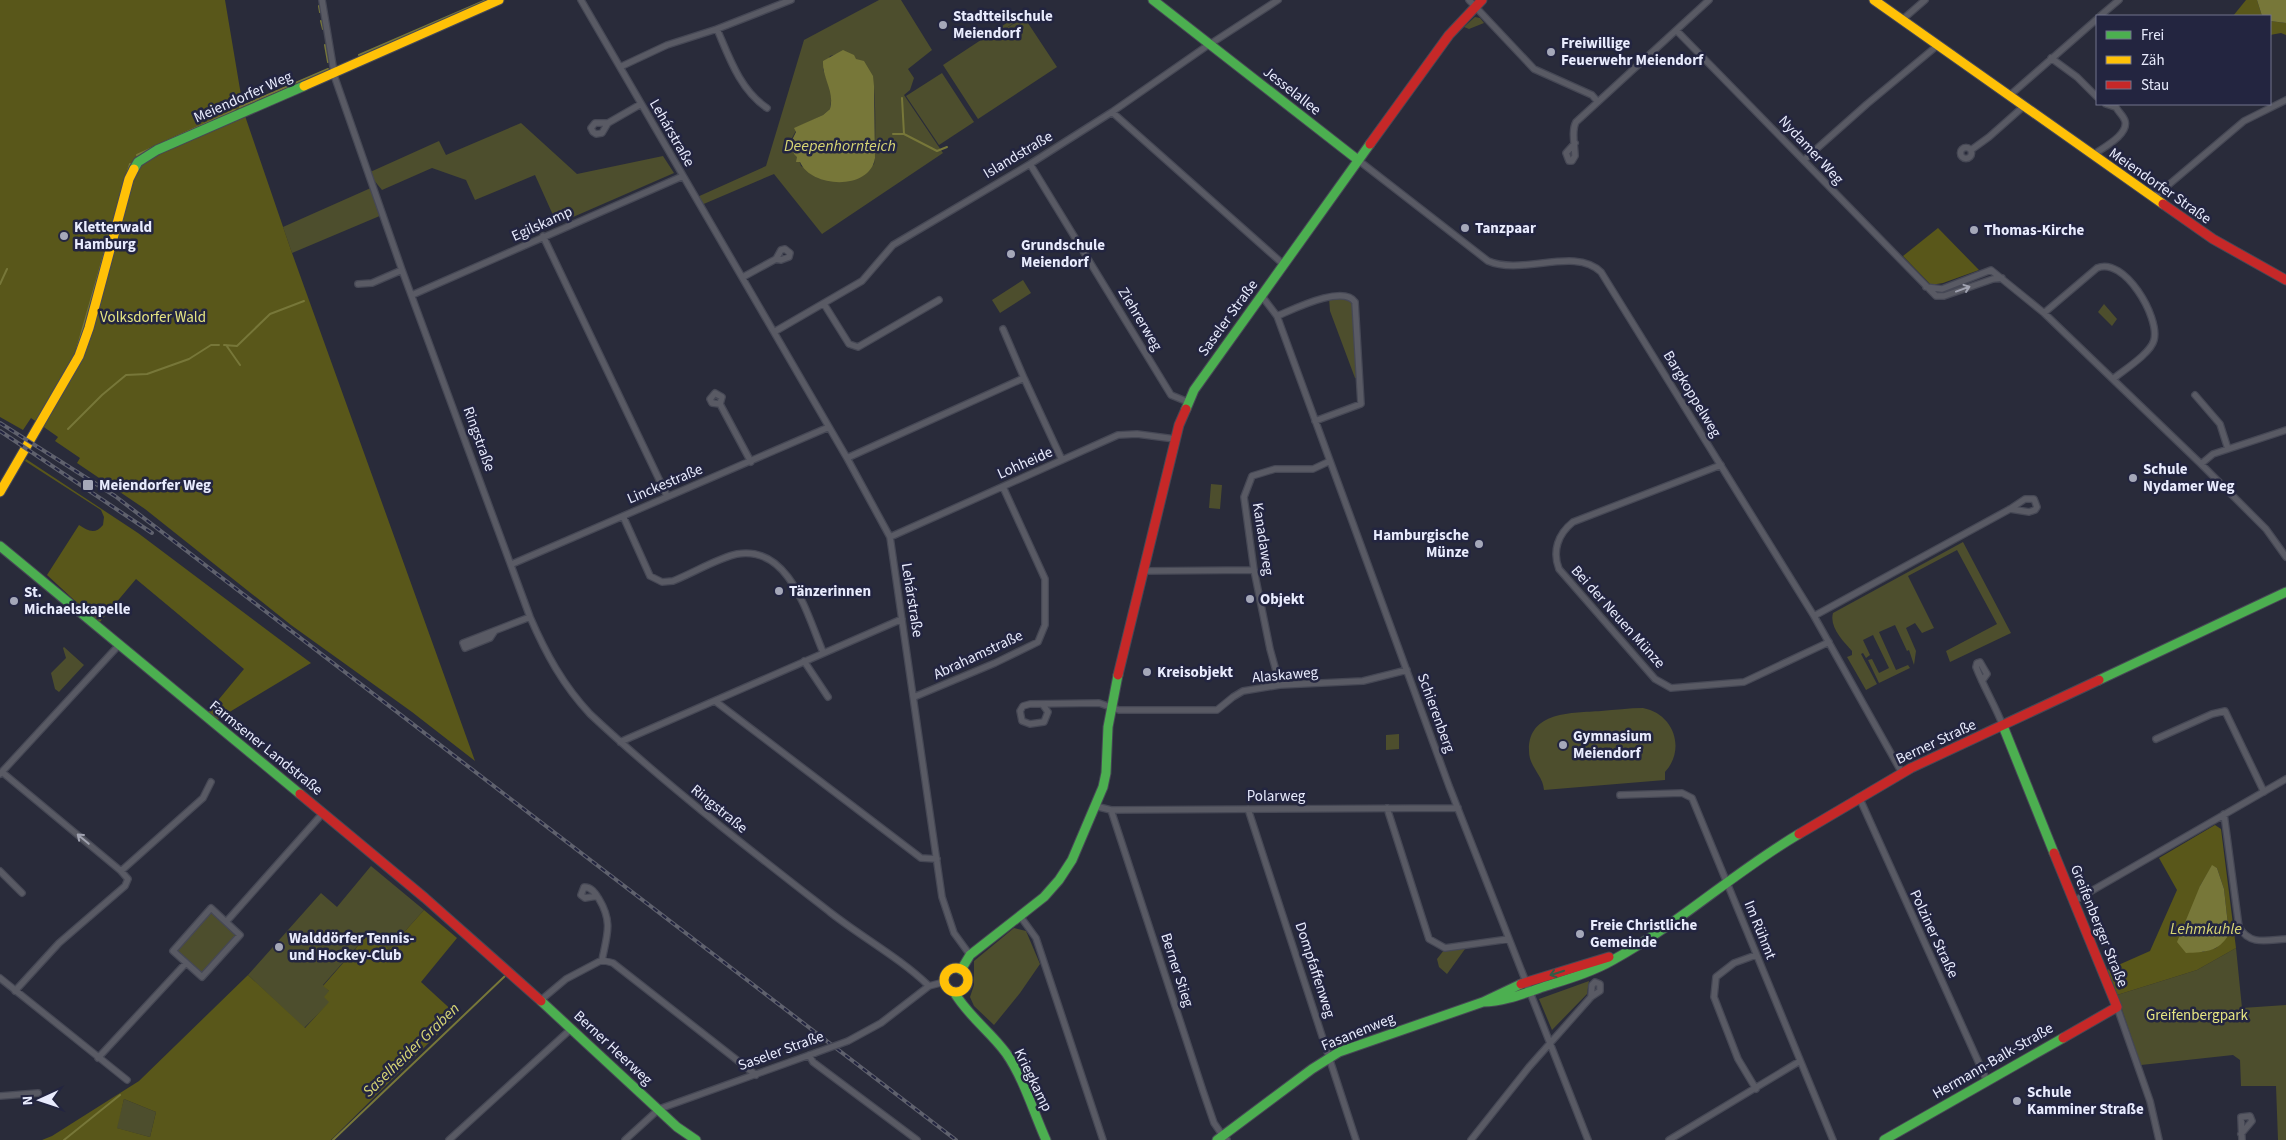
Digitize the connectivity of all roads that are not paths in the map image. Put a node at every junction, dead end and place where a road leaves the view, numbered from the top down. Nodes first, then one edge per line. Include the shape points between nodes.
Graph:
1 (322, 0) edge
2 (498, 0) edge
3 (582, 0) edge
4 (791, 0) edge
5 (1153, 0) edge
6 (1278, 0) edge
7 (1710, 0) edge
8 (1874, 0) edge
9 (1925, 0) edge
10 (2119, 0) edge
11 (1476, 2) edge
12 (2101, 15) edge
13 (1902, 20) junction
14 (2096, 20) edge
15 (717, 29) junction
16 (1677, 31) junction
17 (1210, 44) junction
18 (1938, 45) junction
19 (2051, 58) junction
20 (620, 66) junction
21 (334, 72) junction
22 (2009, 96) junction
23 (2096, 96) edge
24 (2286, 100) edge
25 (1598, 102) junction
26 (641, 104) junction
27 (2024, 106) junction
28 (2115, 106) edge
29 (767, 108) dead end
30 (1112, 112) junction
31 (608, 123) dead end
32 (1574, 143) dead end
33 (1971, 150) dead end
34 (2092, 155) junction
35 (1358, 160) junction
36 (1804, 160) junction
37 (1030, 164) junction
38 (683, 176) junction
39 (2154, 198) junction
40 (543, 236) junction
41 (776, 259) dead end
42 (1283, 264) junction
43 (402, 270) junction
44 (742, 277) junction
45 (2003, 278) junction
46 (2286, 280) edge
47 (358, 284) dead end
48 (1926, 287) junction
49 (412, 295) junction
50 (1261, 295) junction
51 (939, 300) dead end
52 (824, 304) junction
53 (2044, 313) junction
54 (1276, 316) junction
55 (1004, 329) dead end
56 (774, 332) junction
57 (1024, 378) junction
58 (2113, 379) junction
59 (2196, 395) dead end
60 (1188, 402) junction
61 (720, 404) dead end
62 (1315, 421) junction
63 (829, 427) junction
64 (2286, 430) edge
65 (1175, 439) junction
66 (2228, 449) junction
67 (847, 458) junction
68 (1062, 460) junction
69 (1330, 461) junction
70 (751, 462) junction
71 (2201, 464) junction
72 (1721, 465) junction
73 (1003, 487) junction
74 (0, 492) edge
75 (667, 496) junction
76 (2010, 509) dead end
77 (623, 516) junction
78 (890, 537) junction
79 (0, 546) edge
80 (2286, 557) edge
81 (512, 564) junction
82 (1254, 570) junction
83 (1143, 571) junction
84 (2286, 592) edge
85 (1814, 616) junction
86 (530, 617) junction
87 (902, 619) junction
88 (494, 632) junction
89 (1829, 642) junction
90 (119, 645) junction
91 (823, 652) junction
92 (804, 661) junction
93 (1407, 670) junction
94 (1982, 681) dead end
95 (1280, 685) junction
96 (828, 697) dead end
97 (914, 697) junction
98 (715, 701) junction
99 (1043, 705) junction
100 (1112, 708) junction
101 (2003, 726) junction
102 (2156, 739) dead end
103 (620, 742) junction
104 (1, 773) edge
105 (1902, 773) junction
106 (2286, 779) edge
107 (211, 782) dead end
108 (2264, 792) junction
109 (1620, 795) dead end
110 (1859, 797) junction
111 (1095, 806) junction
112 (1387, 808) junction
113 (1458, 808) junction
114 (1248, 809) junction
115 (1111, 810) junction
116 (323, 813) junction
117 (2224, 814) junction
118 (936, 859) junction
119 (121, 871) junction
120 (0, 872) edge
121 (1726, 882) junction
122 (22, 893) dead end
123 (598, 896) dead end
124 (2074, 901) junction
125 (1020, 916) junction
126 (226, 922) junction
127 (2286, 938) edge
128 (1509, 940) junction
129 (1756, 954) junction
130 (970, 955) junction
131 (602, 960) junction
132 (186, 963) junction
133 (1589, 967) joint
134 (961, 970) junction
135 (512, 973) joint
136 (0, 978) edge
137 (944, 982) junction
138 (929, 986) junction
139 (1528, 987) junction
140 (959, 990) junction
141 (15, 991) junction
142 (1591, 997) dead end
143 (541, 1000) junction
144 (2117, 1007) junction
145 (572, 1028) junction
146 (1551, 1044) junction
147 (812, 1054) junction
148 (1330, 1057) junction
149 (98, 1058) junction
150 (1800, 1061) junction
151 (756, 1075) junction
152 (127, 1080) dead end
153 (1987, 1081) junction
154 (1756, 1089) junction
155 (38, 1092) dead end
156 (0, 1096) edge
157 (659, 1109) junction
158 (1223, 1139) edge
159 (449, 1140) edge
160 (625, 1140) edge
161 (696, 1140) edge
162 (916, 1140) edge
163 (1046, 1140) edge
164 (1103, 1140) edge
165 (1356, 1140) edge
166 (1472, 1140) edge
167 (1588, 1140) edge
168 (1669, 1140) edge
169 (1833, 1140) edge
170 (1884, 1140) edge
171 (2159, 1140) edge

1 - 21 street, Ringstraße
2 - 21 street, Meiendorfer Weg
3 - 20 street, Lehárstraße
4 - 15 street
5 - 17 street, Jesselallee
6 - 17 street, Islandstraße
7 - 16 street
8 - 13 street, Meiendorfer Straße
9 - 13 street
10 - 12 street
11 - 25 street via 1534,69 1592,95
11 - 35 street, Saseler Straße
13 - 18 street, Meiendorfer Straße
14 - 19 street
15 - 20 street via 667,45
15 - 29 street via 741,80 754,99
16 - 25 street
16 - 36 street, Nydamer Weg
17 - 30 street, Islandstraße
17 - 35 street, Jesselallee
18 - 22 street, Meiendorfer Straße
18 - 36 street
19 - 22 street
19 - 23 street
20 - 26 street, Lehárstraße
21 - 43 street, Ringstraße
21 - 74 street, Meiendorfer Weg via 157,150 138,162 129,179 90,328 79,356
22 - 27 street, Meiendorfer Straße
24 - 39 street via 2244,121
25 - 32 street via 1574,125
26 - 31 street
26 - 38 street, Lehárstraße
27 - 33 street
27 - 34 street, Meiendorfer Straße
28 - 34 street via 2126,127
30 - 37 street, Islandstraße
30 - 42 street
34 - 39 street, Meiendorfer Straße
35 - 42 street, Saseler Straße
35 - 72 street, Bargkoppelweg via 1488,261 1509,266 1582,262 1596,266
36 - 48 street, Nydamer Weg
37 - 52 street, Islandstraße via 893,245 862,282
37 - 60 street, Ziehrerweg via 1171,396
38 - 40 street, Egilskamp
38 - 44 street, Lehárstraße
39 - 46 street, Meiendorfer Straße via 2231,251
40 - 49 street, Egilskamp
40 - 75 street
41 - 44 street
42 - 50 street, Saseler Straße
43 - 47 street via 372,283
43 - 49 street, Ringstraße
44 - 56 street, Lehárstraße
45 - 48 street via 1990,270 1942,289
48 -> 45 street, Nydamer Weg via 1936,296 1944,296
45 - 53 street
49 - 81 street, Ringstraße
50 - 54 street, Schierenberg
50 - 60 street, Saseler Straße
51 - 52 street via 858,346 849,344
52 - 56 street, Islandstraße
53 - 58 street
53 - 58 street via 2097,268 2107,266 2122,273 2146,303 2156,331 2148,350
54 - 62 street, Schierenberg
54 - 62 street via 1326,297 1345,296 1355,302 1361,404
55 - 57 street
56 - 63 street, Lehárstraße
57 - 67 street
57 - 68 street
58 - 71 street
59 - 66 street via 2220,424
60 - 65 street, Saseler Straße
61 - 70 street
62 - 69 street, Schierenberg
63 - 67 street, Lehárstraße
63 - 70 street, Linckestraße
64 - 66 street
65 - 68 street, Lohheide via 1118,435
65 - 83 street, Saseler Straße
66 - 71 street via 2213,454
67 - 78 street, Lehárstraße
68 - 73 street, Lohheide
69 - 82 street, Kanadaweg via 1313,469 1275,469 1252,476 1244,497
69 - 93 street, Schierenberg
70 - 75 street, Linckestraße
71 - 80 street via 2266,529
72 - 85 street, Bargkoppelweg
72 - 89 street, Bei der Neuen Münze via 1573,522 1556,547 1559,569 1655,679 1671,688 1744,682
73 - 78 street, Lohheide
73 - 97 street, Abrahamstraße via 1045,579 1045,625 1038,642
75 - 77 street, Linckestraße
76 - 85 street
77 - 81 street, Linckestraße
77 - 91 street via 650,576 662,582 673,581 736,554 754,553 774,561 790,577
78 - 87 street, Lehárstraße
79 - 90 street, Farmsener Landstraße
81 - 86 street, Ringstraße
82 - 83 street
82 - 95 street, Kanadaweg
83 - 100 street, Saseler Straße
84 - 101 street, Berner Straße
85 - 89 street, Bargkoppelweg
86 - 88 street
86 - 103 street, Ringstraße via 543,647 572,695
87 - 91 street
87 - 97 street, Lehárstraße
88 - 88 street via 463,643 465,648 490,638
89 - 105 street, Bargkoppelweg
90 - 104 street
90 - 116 street, Farmsener Landstraße
91 - 92 street
92 - 96 street
92 - 98 street
93 - 95 street, Alaskaweg via 1363,681
93 - 113 street, Schierenberg
94 - 101 street
95 - 100 street, Alaskaweg via 1243,691 1217,710
97 - 118 street, Lehárstraße
98 - 103 street
98 - 118 street via 921,858
99 - 99 street via 1024,706 1019,715 1022,721 1030,724 1044,722 1048,712
99 - 100 street via 1099,703
100 - 111 street, Saseler Straße via 1105,778
101 - 105 street, Berner Straße
101 - 124 street, Greifenberger Straße
102 - 108 street via 2225,711
103 - 138 street, Ringstraße via 719,826
119 -> 104 street
105 - 110 street, Berner Straße
106 - 108 street
107 - 119 street via 203,798
108 - 117 street
109 - 121 street, Im Rühmt via 1682,793 1692,798
110 - 121 street, Berner Straße
110 - 153 street, Polziner Straße
111 - 115 street, Polarweg
111 - 125 street, Saseler Straße via 1065,872 1044,897
112 - 113 street, Polarweg
112 - 114 street, Polarweg
112 - 128 street via 1429,939 1445,948
113 - 128 street, Schierenberg
114 - 115 street, Polarweg
114 - 148 street, Dompfaffenweg
115 - 158 street, Berner Stieg via 1214,1123
116 - 126 street
116 - 135 street, Farmsener Landstraße
117 - 124 street
117 - 127 street via 2239,927 2252,941
118 - 130 street, Lehárstraße via 949,921 962,947
119 - 141 street via 128,879 124,886 60,943
120 - 122 street
121 - 129 street, Im Rühmt
121 - 133 street, Berner Straße via 1666,928 1619,955
123 - 131 street via 609,923
124 - 144 street, Greifenberger Straße
125 - 130 street, Saseler Straße
125 - 164 street via 1036,938
126 - 132 street via 211,908 173,951
126 - 132 street via 240,934 202,977
128 - 139 street, Schierenberg
129 - 150 street, Im Rühmt
129 - 154 street via 1736,962 1716,977 1714,997 1738,1059
130 - 134 street, Saseler Straße
131 - 143 street via 566,979
131 - 151 street via 613,963
132 - 149 street
133 - 139 street, Fasanenweg
134 - 137 street, Saseler Straße via 954,968 948,971
134 - 140 street via 968,979
135 - 143 street, Berner Heerweg
136 - 141 street
137 - 138 street, Saseler Straße
137 - 140 street via 948,989
138 - 147 street, Saseler Straße, bridge via 881,1023 848,1041
139 - 146 street, Schierenberg
139 - 148 street, Fasanenweg via 1502,1000 1483,1002
140 - 163 street, Kriegkamp via 970,1014 1010,1059
141 - 149 street
142 - 146 street
143 - 145 street, Berner Heerweg
144 - 153 street, Hermann-Balk-Straße
144 - 171 street, Greifenberger Straße via 2150,1102
145 - 157 street, Berner Heerweg
145 - 159 street
146 - 166 street
146 - 167 street, Schierenberg
147 - 151 street, Saseler Straße
147 - 162 street via 814,1062
148 - 158 street, Fasanenweg via 1248,1116
148 - 165 street, Dompfaffenweg
149 - 152 street
150 - 154 street
150 - 169 street, Im Rühmt
151 - 157 street, Saseler Straße
153 - 170 street, Hermann-Balk-Straße
154 - 168 street
155 - 156 street
157 - 160 street, Saseler Straße
157 - 161 street, Berner Heerweg

